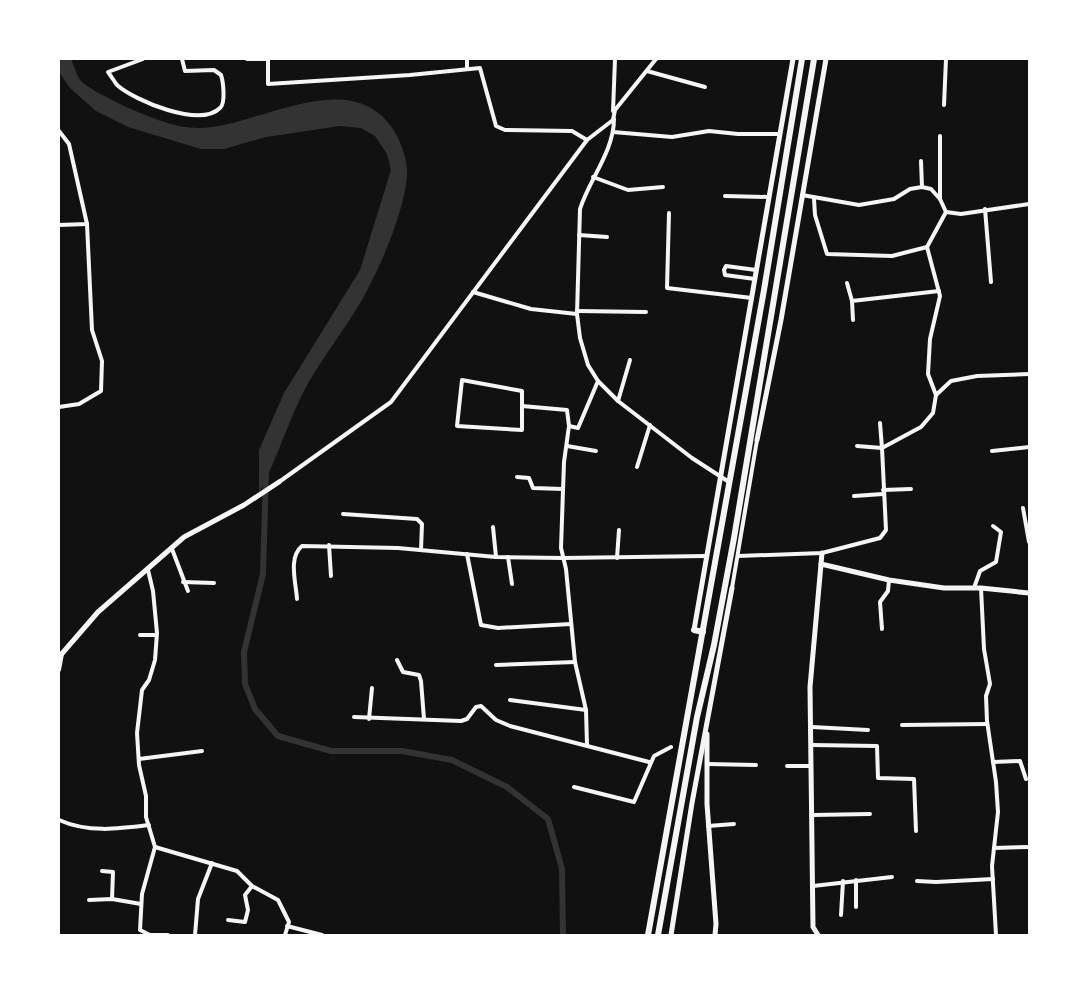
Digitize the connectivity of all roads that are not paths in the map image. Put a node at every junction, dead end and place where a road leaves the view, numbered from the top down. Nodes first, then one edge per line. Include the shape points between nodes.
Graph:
1 (143, 59) edge
2 (182, 59) edge
3 (247, 59) edge
4 (268, 59) edge
5 (467, 59) edge
6 (615, 59) edge
7 (656, 59) edge
8 (793, 59) edge
9 (802, 59) edge
10 (814, 59) edge
11 (826, 59) edge
12 (946, 59) edge
13 (467, 69) junction
14 (647, 71) junction
15 (704, 87) dead end
16 (944, 106) dead end
17 (614, 110) junction
18 (613, 120) junction
19 (59, 131) edge
20 (613, 132) junction
21 (780, 134) junction
22 (940, 136) dead end
23 (587, 140) junction
24 (921, 161) dead end
25 (593, 177) junction
26 (663, 187) dead end
27 (922, 187) junction
28 (802, 195) junction
29 (725, 196) dead end
30 (768, 197) junction
31 (814, 199) junction
32 (940, 199) junction
33 (1029, 204) edge
34 (985, 209) junction
35 (946, 212) junction
36 (669, 213) dead end
37 (59, 224) edge
38 (87, 224) junction
39 (579, 235) junction
40 (607, 237) dead end
41 (927, 247) junction
42 (782, 250) junction
43 (793, 252) junction
44 (756, 270) junction
45 (755, 279) junction
46 (990, 282) dead end
47 (847, 283) dead end
48 (939, 291) junction
49 (473, 292) junction
50 (752, 298) junction
51 (852, 301) junction
52 (749, 310) junction
53 (577, 312) junction
54 (646, 312) dead end
55 (760, 312) junction
56 (853, 320) dead end
57 (630, 360) dead end
58 (1029, 374) edge
59 (598, 382) junction
60 (745, 391) junction
61 (758, 394) junction
62 (936, 395) junction
63 (618, 401) junction
64 (522, 406) junction
65 (59, 407) edge
66 (880, 423) dead end
67 (650, 425) junction
68 (569, 426) junction
69 (757, 440) joint
70 (567, 446) junction
71 (857, 446) dead end
72 (1029, 446) edge
73 (882, 448) junction
74 (596, 451) dead end
75 (992, 451) dead end
76 (637, 467) dead end
77 (720, 476) junction
78 (518, 477) dead end
79 (279, 482) joint
80 (729, 482) junction
81 (563, 489) junction
82 (911, 489) dead end
83 (883, 492) junction
84 (854, 496) dead end
85 (1023, 508) dead end
86 (342, 514) dead end
87 (994, 526) dead end
88 (492, 528) dead end
89 (619, 530) dead end
90 (1029, 542) edge
91 (329, 545) junction
92 (172, 549) junction
93 (421, 550) junction
94 (822, 552) junction
95 (466, 554) junction
96 (706, 556) junction
97 (738, 556) junction
98 (496, 557) junction
99 (508, 557) junction
100 (563, 558) junction
101 (618, 558) junction
102 (821, 564) junction
103 (148, 570) junction
104 (331, 576) dead end
105 (889, 580) junction
106 (184, 582) junction
107 (214, 583) dead end
108 (512, 584) dead end
109 (728, 588) junction
110 (974, 588) junction
111 (981, 588) junction
112 (188, 591) dead end
113 (1029, 593) edge
114 (297, 599) dead end
115 (571, 624) junction
116 (882, 629) dead end
117 (694, 630) joint
118 (703, 632) junction
119 (140, 635) dead end
120 (156, 635) junction
121 (61, 656) edge
122 (397, 660) dead end
123 (575, 662) junction
124 (496, 665) dead end
125 (59, 670) edge
126 (372, 688) dead end
127 (510, 700) dead end
128 (586, 710) junction
129 (354, 717) dead end
130 (369, 719) junction
131 (424, 719) junction
132 (707, 722) junction
133 (987, 724) junction
134 (902, 725) dead end
135 (812, 727) junction
136 (868, 730) dead end
137 (587, 745) junction
138 (812, 745) junction
139 (671, 747) dead end
140 (202, 751) dead end
141 (139, 759) junction
142 (649, 762) junction
143 (993, 762) junction
144 (708, 764) junction
145 (756, 765) dead end
146 (787, 766) dead end
147 (810, 766) junction
148 (1026, 780) dead end
149 (574, 787) dead end
150 (870, 814) dead end
151 (813, 815) junction
152 (59, 820) edge
153 (734, 824) dead end
154 (149, 825) junction
155 (708, 826) junction
156 (916, 831) dead end
157 (155, 847) junction
158 (1029, 847) edge
159 (994, 848) junction
160 (212, 863) junction
161 (102, 870) dead end
162 (892, 877) dead end
163 (993, 879) junction
164 (856, 880) junction
165 (843, 881) junction
166 (917, 881) dead end
167 (252, 886) junction
168 (813, 886) junction
169 (112, 899) junction
170 (88, 900) dead end
171 (141, 904) junction
172 (856, 907) dead end
173 (842, 915) dead end
174 (228, 920) dead end
175 (287, 926) junction
176 (150, 935) edge
177 (168, 935) edge
178 (194, 935) edge
179 (285, 935) edge
180 (322, 935) edge
181 (648, 935) edge
182 (658, 935) edge
183 (672, 935) edge
184 (715, 935) edge
185 (818, 935) edge
186 (996, 935) edge

1 - 2 street via 108,72 116,84 159,108 205,115 219,110 223,90 221,75 214,70 185,71
3 - 4 street
4 - 13 street via 268,84
5 - 13 street
6 - 18 street
7 - 14 street
8 - 21 street
9 - 55 highway
10 - 42 highway
11 - 28 street
12 - 16 street
13 - 23 street via 480,68 496,126 505,130 572,131
14 - 15 street
14 - 17 street
17 - 18 street
17 - 20 street
18 - 23 street
19 - 38 street via 69,144
20 - 21 street via 672,137 708,131
20 - 25 street
21 - 30 street
22 - 32 street
23 - 49 street
24 - 27 street
25 - 26 street via 628,190
25 - 39 street via 580,209
27 - 31 street via 910,189 894,199 859,205 830,198
27 - 32 street via 931,189
28 - 31 street
28 - 43 street
29 - 30 street
30 - 44 street
31 - 41 street via 815,215 827,254 892,256
32 - 35 street
33 - 34 street
34 - 35 street via 961,214
34 - 46 street
35 - 41 street
36 - 50 street via 667,288
37 - 38 street
38 - 65 street via 92,330 102,361 100,391 79,404
39 - 40 street
39 - 53 street
41 - 48 street
42 - 43 street
42 - 61 highway
43 - 69 street
44 - 45 street
44 - 45 street via 726,266 724,270 725,275
45 - 50 street
47 - 51 street
48 - 51 street
48 - 62 street via 940,306 932,330 928,374
49 - 53 street via 531,308
49 - 79 street via 391,402
50 - 52 street
51 - 56 street
52 - 55 street
52 - 77 street
53 - 54 street
53 - 59 street via 588,365
55 - 60 highway
57 - 63 street
58 - 62 street via 977,376 951,381
59 - 63 street
59 - 68 street via 578,428
60 - 61 highway
60 - 80 highway
61 - 109 highway
62 - 73 street via 933,414 921,427
63 - 67 street
64 - 64 street via 522,391 462,380 457,426 522,430
64 - 68 street via 567,410
66 - 73 street
67 - 76 street
67 - 77 street
68 - 70 street
69 - 97 street
70 - 74 street
70 - 81 street
71 - 73 street
72 - 75 street
73 - 83 street
77 - 80 street
77 - 96 street
78 - 81 street via 529,478 533,488
79 - 92 street via 184,537
80 - 118 highway
81 - 100 street
82 - 83 street
83 - 84 street
83 - 94 street via 884,535
85 - 90 street
86 - 93 street via 417,519 422,524
87 - 110 street via 1001,532 996,562 980,571
88 - 98 street
89 - 101 street
91 - 93 street
91 - 104 street
91 - 114 street via 302,546 296,550
92 - 103 street
92 - 106 street
93 - 95 street
94 - 97 street
94 - 102 street
95 - 98 street
95 - 115 street via 481,625 498,628
96 - 101 street
96 - 117 street
97 - 109 street
98 - 99 street
99 - 100 street
99 - 108 street
100 - 101 street
100 - 115 street
102 - 105 street
102 - 135 street via 810,687
103 - 120 street
103 - 121 street via 98,612
105 - 110 street via 944,588
105 - 116 street via 888,591 880,602
106 - 107 street
106 - 112 street
109 - 132 street
109 - 182 highway via 696,718
110 - 111 street
111 - 113 street
111 - 133 street via 984,649 990,684 986,696
115 - 123 street
117 - 118 highway
118 - 181 highway
119 - 120 street
120 - 141 street via 153,669 142,690 137,733
121 - 125 street
122 - 131 street via 403,672 419,675
123 - 124 street
123 - 128 street
126 - 130 street
127 - 128 street
128 - 137 street
129 - 130 street
130 - 131 street
131 - 137 street via 464,720 476,706 481,706 503,724
132 - 144 street
132 - 183 street
133 - 134 street
133 - 143 street
135 - 136 street
135 - 138 street
137 - 142 street
138 - 147 street
138 - 156 street via 877,746 878,778 914,780
139 - 142 street via 659,751
140 - 141 street
141 - 154 street
142 - 149 street via 634,802
143 - 148 street via 1020,761
143 - 159 street via 998,812
144 - 145 street
144 - 155 street
146 - 147 street
147 - 151 street
150 - 151 street
151 - 168 street
152 - 154 street via 98,829
153 - 155 street
154 - 157 street
155 - 184 street
157 - 160 street
157 - 171 street
158 - 159 street
159 - 163 street
160 - 167 street via 237,871
160 - 178 street via 198,899
161 - 169 street via 113,872
162 - 164 street
163 - 166 street
163 - 186 street
164 - 165 street
164 - 172 street
165 - 168 street
165 - 173 street
167 - 174 street via 245,895 248,910 245,922
167 - 175 street via 278,900
168 - 185 street via 813,927
169 - 170 street
169 - 171 street
171 - 176 street via 140,930
175 - 179 street
175 - 180 street
176 - 177 street

